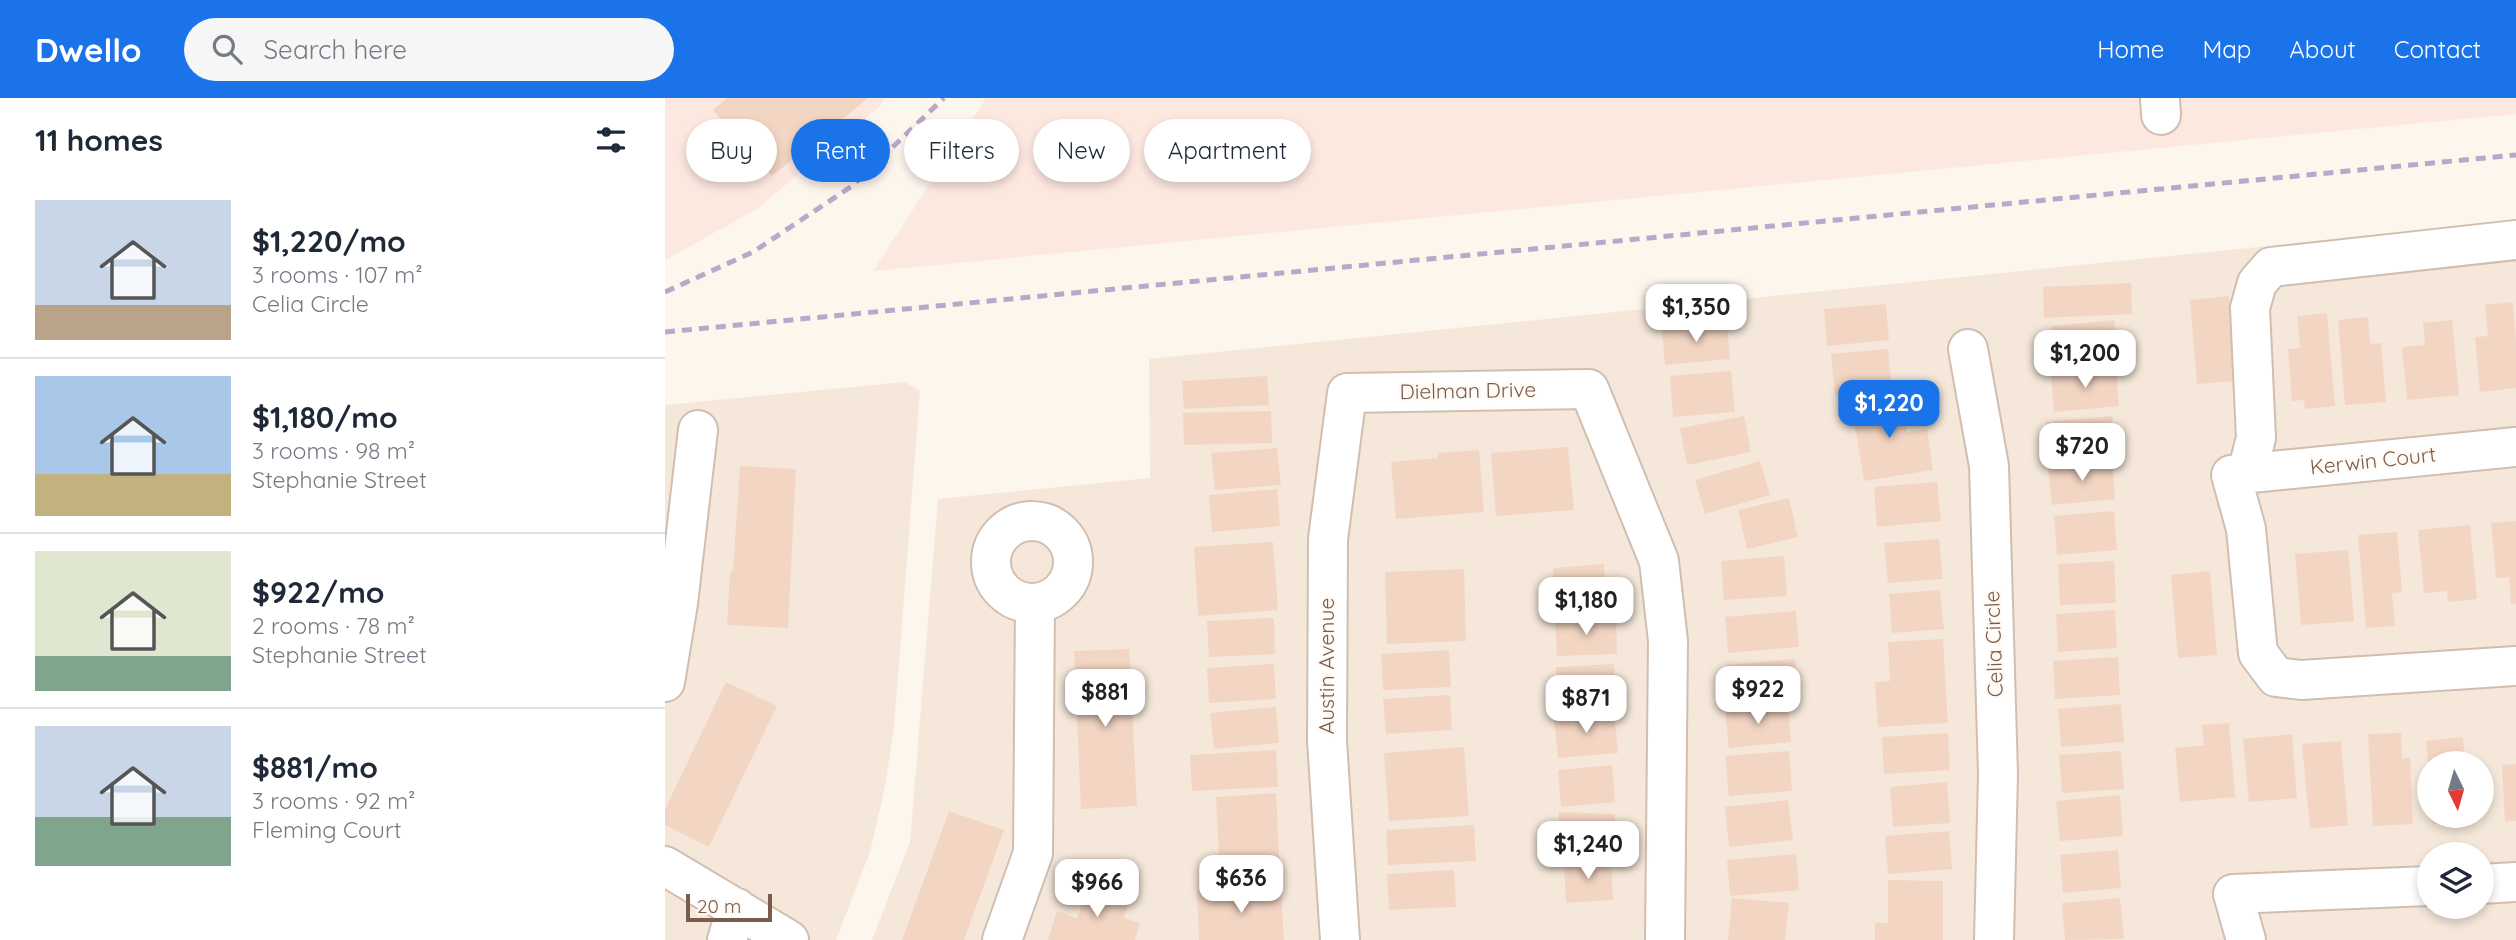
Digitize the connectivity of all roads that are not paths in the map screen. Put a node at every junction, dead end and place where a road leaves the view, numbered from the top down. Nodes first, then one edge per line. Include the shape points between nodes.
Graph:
1 (2516, 240) edge
2 (1968, 349) dead end
3 (1347, 393) joint
4 (698, 430) dead end
5 (2516, 447) edge
6 (2239, 474) junction
7 (671, 600) edge
8 (1035, 603) dead end
9 (2516, 666) edge
10 (665, 682) edge
11 (665, 866) edge
12 (2516, 882) edge
13 (2494, 883) edge
14 (2417, 886) edge
15 (732, 924) edge
16 (789, 940) edge
17 (1002, 940) edge
18 (1340, 940) edge
19 (1665, 940) edge
20 (1994, 940) edge
21 (2245, 940) edge

1 - 6 street via 2271,267 2257,283 2250,308 2256,438
2 - 20 street, Celia Circle via 1989,466 1998,774
3 - 18 street, Austin Avenue via 1328,539 1327,741
3 - 19 street, Dielman Drive via 1588,389 1659,561 1668,641
4 - 7 street
5 - 6 street, Kerwin Court
6 - 9 street via 2258,653 2276,677 2301,680
7 - 10 street
8 - 17 street via 1033,853
11 - 15 street
12 - 13 street
14 - 21 street via 2233,894
15 - 16 street

